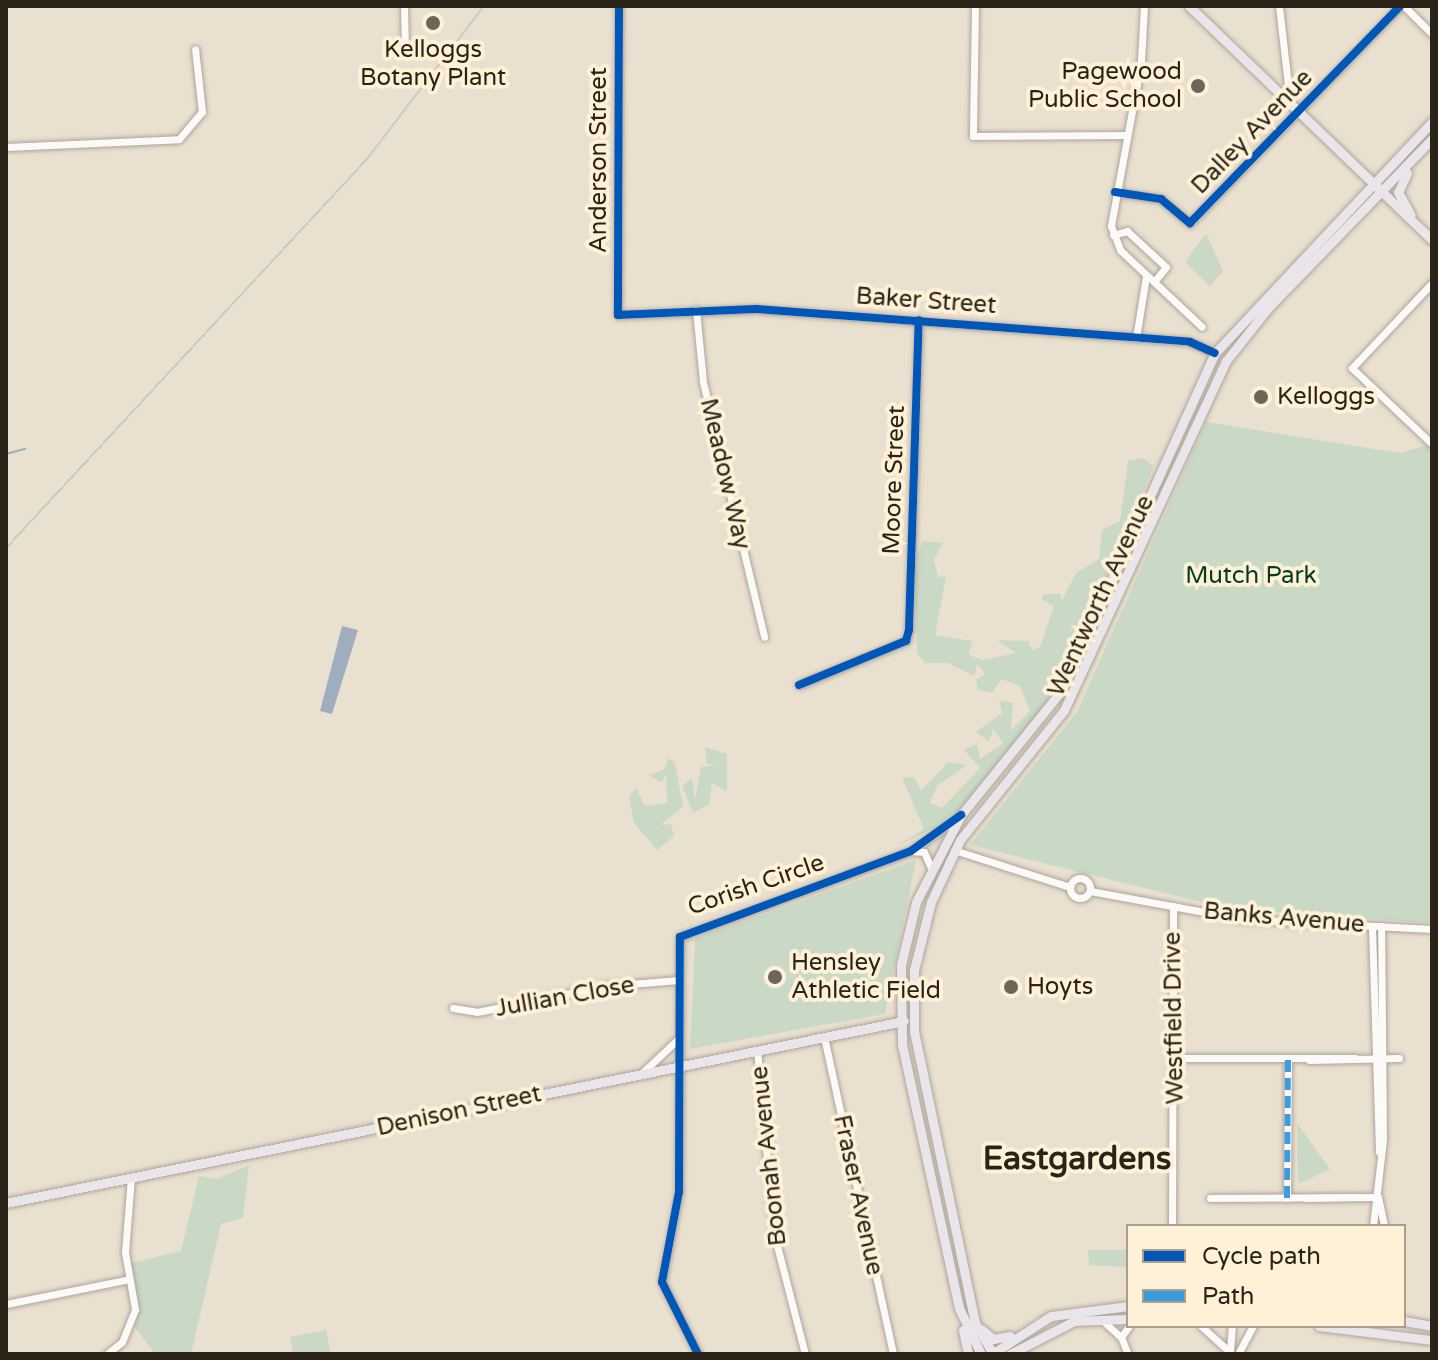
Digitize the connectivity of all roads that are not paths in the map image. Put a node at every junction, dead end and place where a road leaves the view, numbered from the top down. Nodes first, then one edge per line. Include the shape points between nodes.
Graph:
1 (404, 6) edge
2 (619, 6) edge
3 (975, 6) edge
4 (1144, 6) edge
5 (1189, 6) edge
6 (1279, 6) edge
7 (1402, 6) edge
8 (1432, 34) edge
9 (195, 49) dead end
10 (405, 50) dead end
11 (1290, 103) junction
12 (1298, 113) junction
13 (1432, 122) edge
14 (1126, 135) junction
15 (1432, 139) edge
16 (6, 147) edge
17 (1424, 148) junction
18 (1371, 184) junction
19 (1115, 192) junction
20 (1382, 192) junction
21 (1420, 228) junction
22 (1113, 235) junction
23 (1432, 240) edge
24 (1146, 276) junction
25 (1154, 282) junction
26 (1432, 283) edge
27 (696, 310) junction
28 (618, 315) joint
29 (919, 320) junction
30 (1202, 327) dead end
31 (1136, 338) junction
32 (1215, 353) junction
33 (1226, 361) junction
34 (1430, 439) edge
35 (764, 637) dead end
36 (799, 685) dead end
37 (961, 815) junction
38 (943, 843) junction
39 (954, 850) junction
40 (911, 851) junction
41 (931, 868) junction
42 (1070, 887) junction
43 (1090, 891) junction
44 (1173, 906) junction
45 (1381, 926) junction
46 (1372, 927) junction
47 (1432, 929) edge
48 (679, 980) junction
49 (453, 1008) dead end
50 (913, 1021) junction
51 (899, 1022) junction
52 (824, 1037) junction
53 (679, 1038) junction
54 (757, 1050) junction
55 (1382, 1057) junction
56 (1175, 1058) junction
57 (1373, 1058) junction
58 (1399, 1058) dead end
59 (1288, 1059) junction
60 (680, 1066) junction
61 (642, 1073) junction
62 (1379, 1152) junction
63 (131, 1178) junction
64 (1378, 1197) junction
65 (1210, 1198) dead end
66 (1287, 1198) junction
67 (6, 1203) edge
68 (1172, 1224) edge
69 (1373, 1224) edge
70 (1384, 1224) edge
71 (130, 1279) junction
72 (6, 1304) edge
73 (971, 1304) junction
74 (1126, 1306) edge
75 (959, 1308) junction
76 (1100, 1318) junction
77 (1126, 1319) edge
78 (1406, 1321) edge
79 (1432, 1326) edge
80 (1128, 1328) edge
81 (1203, 1328) edge
82 (1232, 1328) edge
83 (1252, 1328) edge
84 (1335, 1328) edge
85 (1011, 1336) junction
86 (1121, 1337) junction
87 (1432, 1340) edge
88 (1233, 1353) edge
89 (107, 1354) edge
90 (698, 1354) edge
91 (805, 1354) edge
92 (893, 1354) edge
93 (968, 1354) edge
94 (981, 1354) edge
95 (992, 1354) edge
96 (1010, 1354) edge
97 (1128, 1354) edge

1 - 10 street
2 - 28 street, Anderson Street
3 - 14 street via 973,136
4 - 14 street
5 - 11 main road
6 - 11 street
7 - 8 street
7 - 12 street, Dalley Avenue
9 - 16 street via 202,112 179,139
11 - 12 main road
12 - 18 main road
12 - 19 street, Dalley Avenue via 1190,223 1161,199
13 - 18 main road, Wentworth Avenue
14 - 19 street
15 - 17 main road, Wentworth Avenue
17 - 20 main road, Wentworth Avenue
17 - 21 main road via 1398,189
18 - 20 main road
18 - 32 main road, Wentworth Avenue
19 - 22 street
20 - 21 main road
20 - 33 main road, Wentworth Avenue via 1267,309
21 - 23 main road
22 - 24 street
22 - 25 street via 1127,231 1166,267
24 - 25 street
24 - 31 street
25 - 30 street
26 - 34 street via 1354,363 1353,374
27 - 28 street, Baker Street
27 - 29 street, Baker Street
27 - 35 street, Meadow Way via 703,382
29 - 31 street, Baker Street
29 - 36 street, Moore Street via 906,641
31 - 32 street, Baker Street via 1190,342
32 - 33 main road, Baker Street
32 - 37 main road, Wentworth Avenue via 1062,690
33 - 39 main road, Wentworth Avenue via 1064,710
37 - 38 main road, Wentworth Avenue
37 - 40 street, Corish Circle
38 - 39 main road
38 - 41 main road, Wentworth Avenue
39 - 42 street
39 - 50 main road, Wentworth Avenue via 920,934
40 - 41 street via 926,853
40 - 48 street, Corish Circle via 688,929 680,937
41 - 51 main road, Wentworth Avenue via 908,927
42 - 43 street via 1080,899
42 - 43 street via 1081,878
43 - 44 street, Banks Avenue
44 - 46 street, Banks Avenue via 1242,919
44 - 56 street, Westfield Drive
45 - 46 street, Banks Avenue
45 - 47 street, Banks Avenue
45 - 55 street
46 - 57 street
48 - 49 street, Jullian Close via 606,986 477,1012
48 - 53 street, Corish Circle
50 - 51 main road, Denison Street
50 - 73 main road, Wentworth Avenue
51 - 52 main road, Denison Street
51 - 75 main road, Wentworth Avenue
52 - 54 main road, Denison Street
52 - 92 street, Fraser Avenue
53 - 60 street, Corish Circle
53 - 61 street
54 - 60 main road, Denison Street
54 - 91 street, Boonah Avenue via 774,1234
55 - 57 street
55 - 58 street
55 - 62 street
56 - 59 street
56 - 68 street, Westfield Drive
57 - 59 street
57 - 62 street
59 - 66 street
60 - 61 main road, Denison Street
60 - 90 street, Corish Circle via 677,1219 662,1282
61 - 63 main road, Denison Street
62 - 64 street
63 - 67 main road, Denison Street
63 - 71 street via 125,1238
64 - 66 street
64 - 69 street
64 - 70 street
65 - 66 street
71 - 72 street
71 - 89 street via 132,1323
73 - 85 main road via 987,1336
73 - 95 main road, Wentworth Avenue
74 - 85 main road via 1062,1312
75 - 93 main road
75 - 94 main road, Wentworth Avenue
76 - 77 main road
76 - 86 street
76 - 96 main road via 1054,1327
78 - 79 main road
80 - 86 street
81 - 88 street
82 - 88 street
83 - 88 street
84 - 87 main road
85 - 95 main road
86 - 97 street

